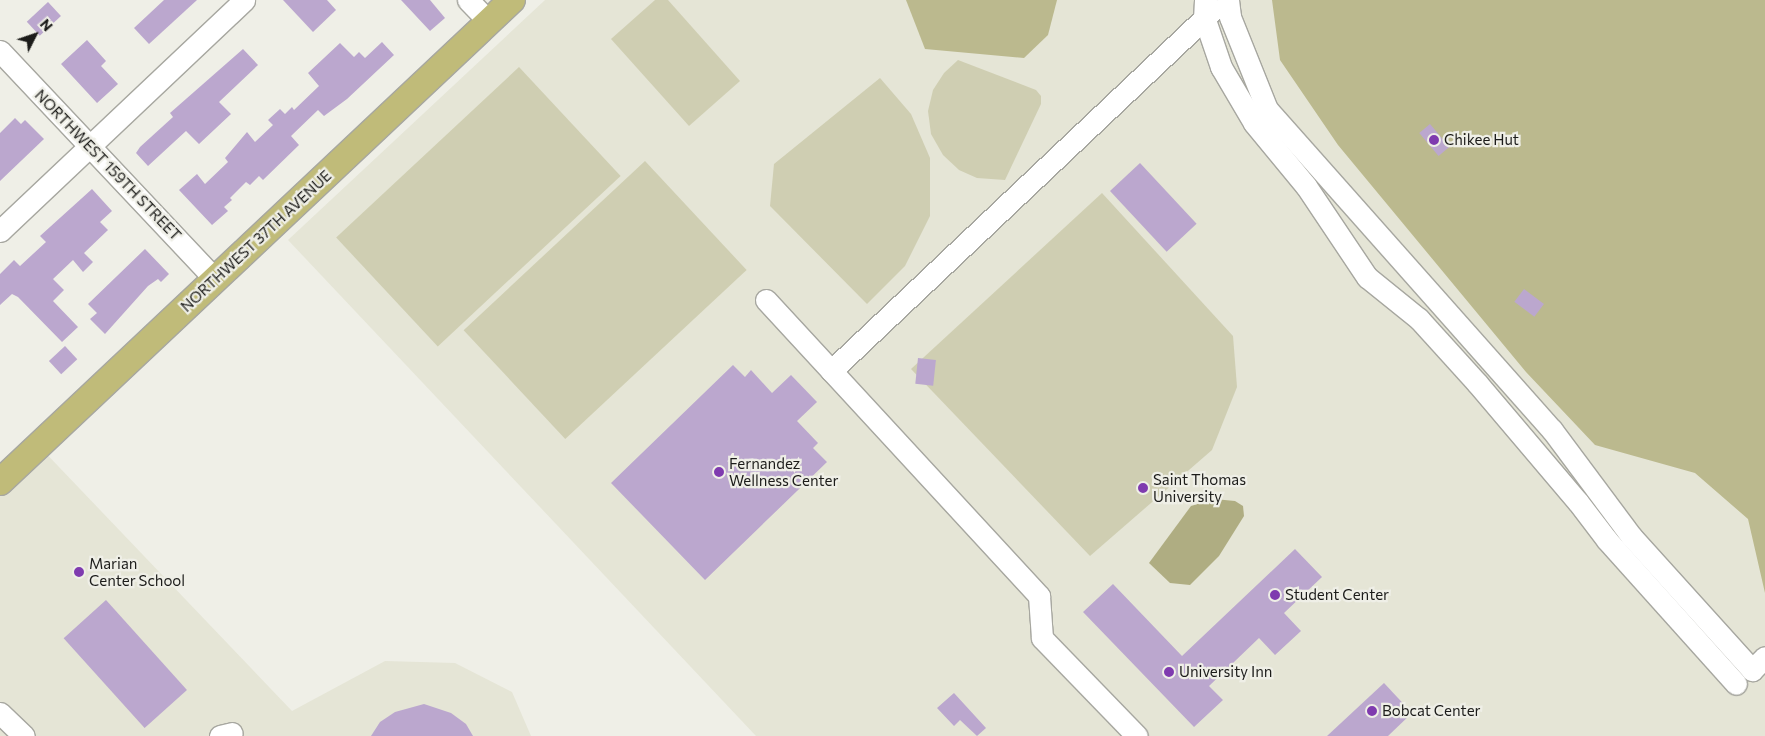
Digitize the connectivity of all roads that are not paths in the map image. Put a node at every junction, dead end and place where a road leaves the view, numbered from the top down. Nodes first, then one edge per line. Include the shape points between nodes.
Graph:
1 (244, 0) edge
2 (468, 0) edge
3 (512, 0) edge
4 (1227, 0) edge
5 (1204, 9) edge
6 (489, 22) junction
7 (0, 51) edge
8 (90, 147) junction
9 (0, 231) edge
10 (216, 280) junction
11 (766, 300) dead end
12 (831, 371) junction
13 (0, 482) edge
14 (1751, 670) edge
15 (0, 713) edge
16 (24, 736) edge
17 (1137, 736) edge

1 - 8 street
2 - 6 street
3 - 6 main road, NORTHWEST 37TH AVENUE
4 - 5 street
4 - 14 street via 1230,17 1267,109 1552,430 1630,536
5 - 12 street
5 - 14 street via 1221,67 1254,123 1306,186 1367,277 1419,319 1477,382 1606,540
6 - 10 main road, NORTHWEST 37TH AVENUE
7 - 8 street, NORTHWEST 159TH STREET
8 - 9 street
8 - 10 street, NORTHWEST 159TH STREET
10 - 13 main road, NORTHWEST 37TH AVENUE
11 - 12 street
12 - 17 street via 1039,596 1042,638
15 - 16 street

